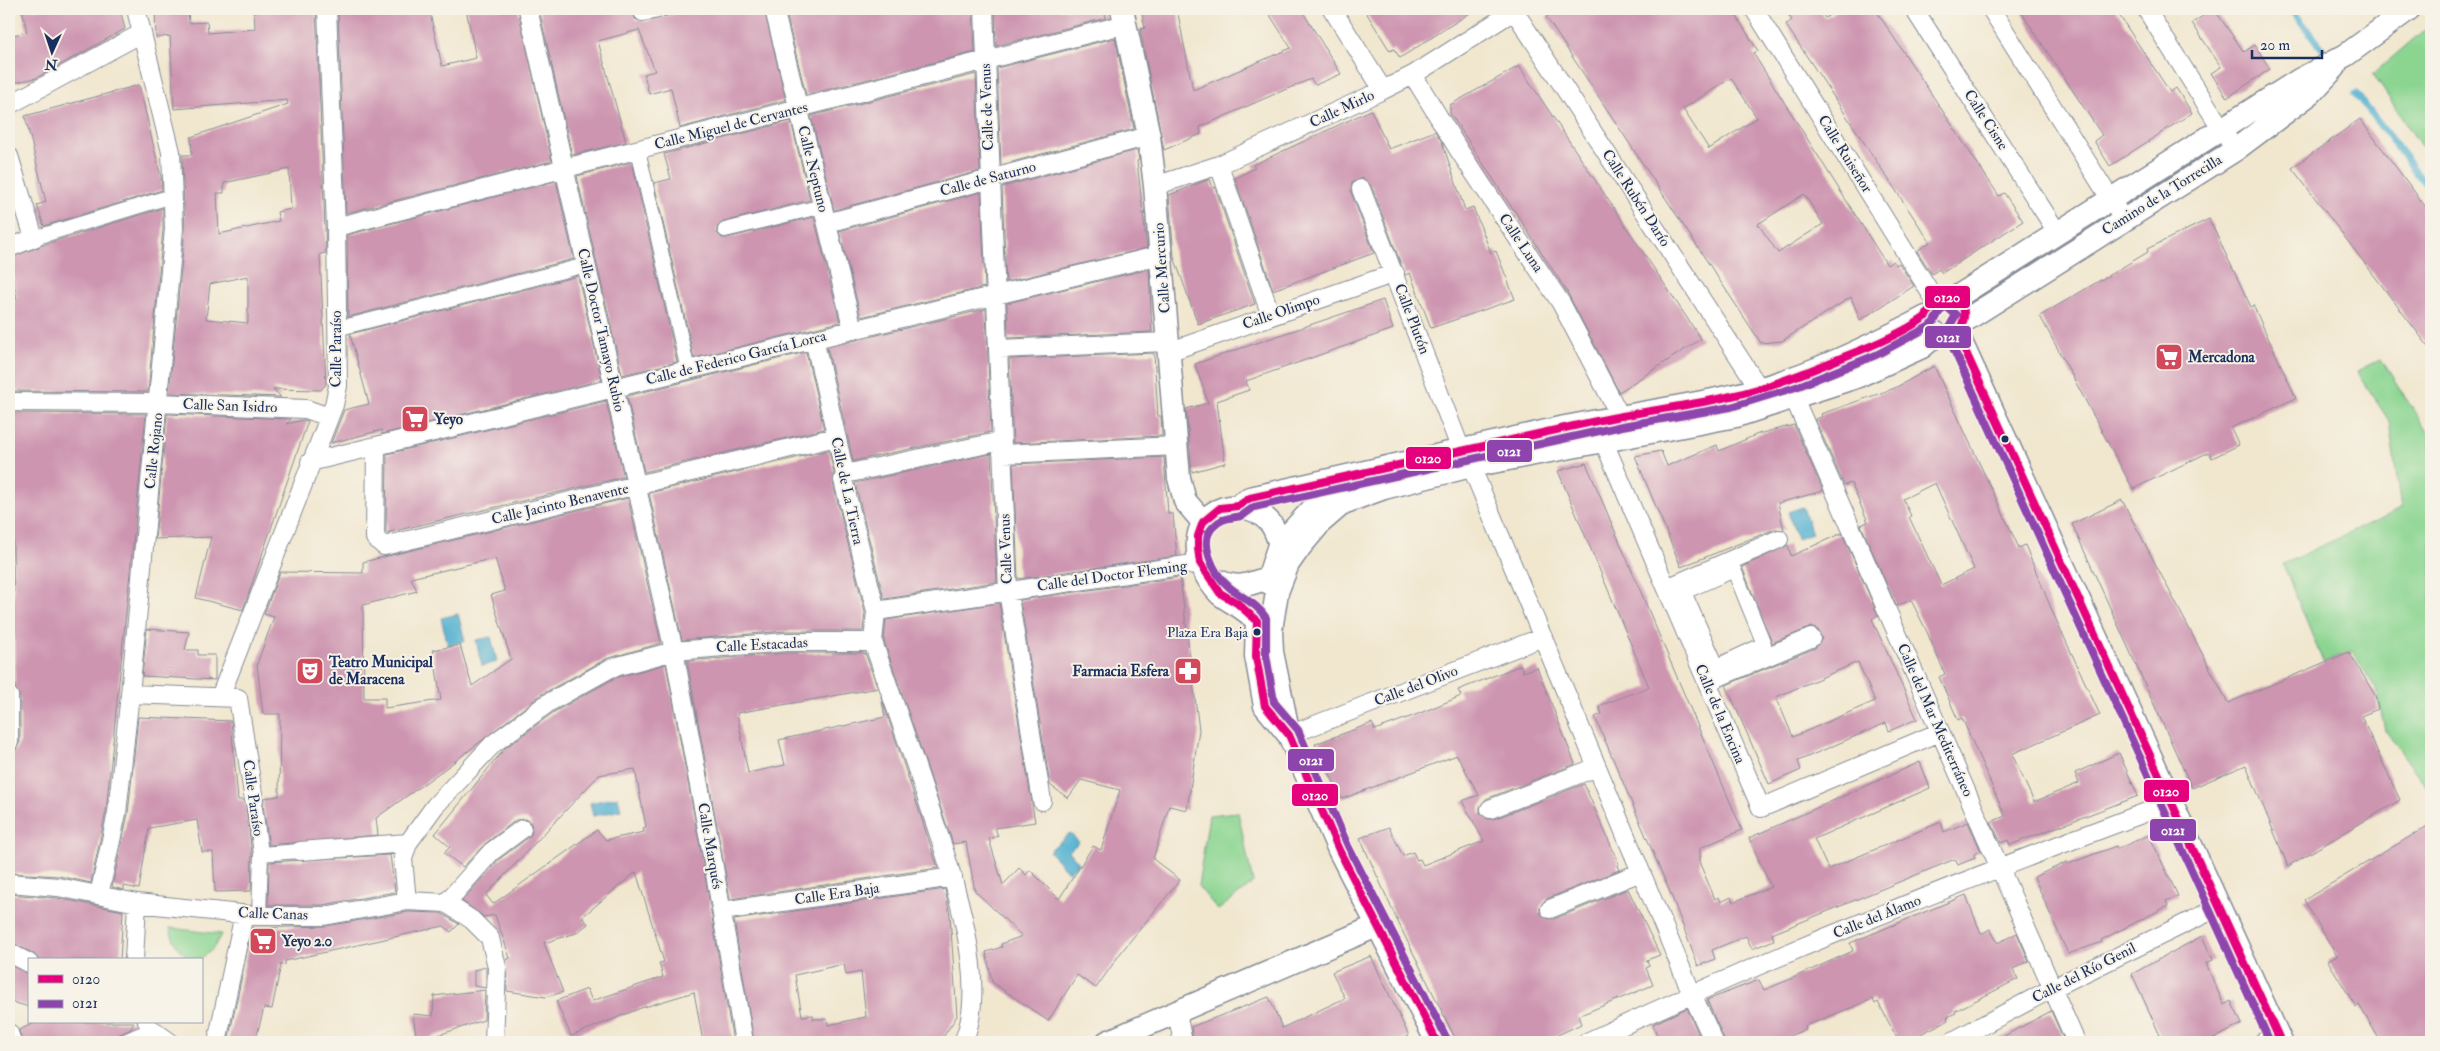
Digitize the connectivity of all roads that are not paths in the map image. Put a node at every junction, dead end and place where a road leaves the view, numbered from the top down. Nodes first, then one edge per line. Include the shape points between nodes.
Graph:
1 (136, 9) edge
2 (327, 9) edge
3 (528, 9) edge
4 (774, 9) edge
5 (984, 9) edge
6 (1332, 9) edge
7 (1515, 9) edge
8 (1754, 9) edge
9 (1914, 9) edge
10 (1991, 9) edge
11 (2409, 9) edge
12 (2152, 11) edge
13 (1124, 16) edge
14 (142, 33) junction
15 (2346, 55) junction
16 (986, 60) junction
17 (1413, 75) junction
18 (1383, 90) junction
19 (9, 105) edge
20 (798, 108) junction
21 (2221, 128) junction
22 (1149, 136) junction
23 (638, 150) junction
24 (2235, 150) junction
25 (9, 156) edge
26 (1219, 165) junction
27 (565, 169) junction
28 (990, 178) junction
29 (1155, 186) junction
30 (1361, 189) dead end
31 (172, 196) junction
32 (2111, 198) junction
33 (825, 215) junction
34 (2123, 219) junction
35 (336, 228) junction
36 (725, 230) dead end
37 (2057, 232) junction
38 (34, 238) junction
39 (9, 248) edge
40 (1162, 255) junction
41 (586, 265) junction
42 (1394, 272) junction
43 (996, 295) junction
44 (1271, 316) junction
45 (1946, 317) junction
46 (336, 329) junction
47 (853, 330) junction
48 (814, 339) junction
49 (1168, 347) junction
50 (998, 349) junction
51 (688, 370) junction
52 (614, 388) junction
53 (1759, 388) junction
54 (1794, 398) junction
55 (9, 402) edge
56 (159, 403) junction
57 (1620, 416) junction
58 (329, 417) junction
59 (836, 437) junction
60 (1603, 440) junction
61 (376, 446) junction
62 (1177, 446) junction
63 (1002, 447) junction
64 (1466, 458) junction
65 (310, 462) junction
66 (845, 474) junction
67 (1350, 476) junction
68 (636, 486) junction
69 (1238, 506) junction
70 (1203, 522) junction
71 (1779, 539) dead end
72 (1280, 565) junction
73 (1204, 570) junction
74 (1666, 588) junction
75 (1008, 591) junction
76 (876, 612) junction
77 (1257, 621) junction
78 (1543, 638) junction
79 (1811, 638) dead end
80 (874, 642) junction
81 (1764, 644) joint
82 (674, 651) junction
83 (1707, 682) junction
84 (130, 694) junction
85 (9, 696) edge
86 (220, 697) junction
87 (1940, 732) junction
88 (1289, 734) junction
89 (9, 742) edge
90 (1597, 767) junction
91 (254, 800) joint
92 (1042, 801) dead end
93 (2172, 803) junction
94 (1490, 809) dead end
95 (522, 829) dead end
96 (408, 843) junction
97 (300, 851) joint
98 (261, 854) junction
99 (1999, 866) junction
100 (1641, 872) junction
101 (953, 877) junction
102 (9, 883) edge
103 (99, 895) junction
104 (408, 901) junction
105 (137, 903) junction
106 (446, 903) junction
107 (2219, 907) junction
108 (1550, 909) dead end
109 (722, 911) junction
110 (252, 915) junction
111 (1379, 925) junction
112 (9, 955) edge
113 (134, 958) edge
114 (28, 962) edge
115 (2053, 988) junction
116 (1692, 994) junction
117 (1177, 1013) junction
118 (151, 1026) edge
119 (9, 1032) edge
120 (2274, 1040) edge
121 (12, 1042) edge
122 (123, 1042) edge
123 (173, 1042) edge
124 (217, 1042) edge
125 (494, 1042) edge
126 (744, 1042) edge
127 (963, 1042) edge
128 (1107, 1042) edge
129 (1183, 1042) edge
130 (1437, 1042) edge
131 (1587, 1042) edge
132 (1714, 1042) edge
133 (1951, 1042) edge
134 (2076, 1042) edge

1 - 14 street, Calle Rojano
2 - 35 street, Calle Paraíso
3 - 27 street, Calle Doctor Tamayo Rubio
4 - 20 street, Calle Neptuno
5 - 16 street, Calle de Venus
6 - 18 street
7 - 17 street, Calle Mirlo
7 - 53 street, Calle Rubén Darío
8 - 45 street, Calle Ruiseñor
9 - 37 street, Calle Cisne
10 - 32 street
11 - 15 street, Camino de la Torrecilla
12 - 21 street
13 - 16 street, Calle Miguel de Cervantes
13 - 22 street, Calle Mercurio
14 - 19 street
14 - 31 street, Calle Rojano via 171,152
15 - 21 street, Camino de la Torrecilla
15 - 24 street, Camino de la Torrecilla via 2311,94
16 - 20 street, Calle Miguel de Cervantes
16 - 28 street, Calle de Venus
17 - 18 street, Calle Mirlo
17 - 57 street, Calle Luna via 1460,152 1562,303
18 - 26 street, Calle Mirlo
20 - 23 street, Calle Miguel de Cervantes
20 - 33 street, Calle Neptuno
21 - 24 street
21 - 32 street, Camino de la Torrecilla
22 - 28 street, Calle de Saturno
22 - 29 street, Calle Mercurio
23 - 27 street, Calle Miguel de Cervantes
23 - 51 street
24 - 34 street, Camino de la Torrecilla
25 - 38 street
26 - 29 street, Calle Mirlo
26 - 44 street
27 - 35 street, Calle Miguel de Cervantes
27 - 41 street, Calle Doctor Tamayo Rubio
28 - 33 street, Calle de Saturno
28 - 43 street, Calle de Venus
29 - 40 street, Calle Mercurio
30 - 42 street, Calle Plutón
31 - 38 street
31 - 56 street, Calle Rojano via 174,229
32 - 34 street
32 - 37 street, Camino de la Torrecilla
33 - 36 street, Calle de Saturno
33 - 47 street, Calle Neptuno
34 - 45 street, Camino de la Torrecilla
35 - 46 street, Calle Paraíso
37 - 45 street, Camino de la Torrecilla
38 - 39 street
40 - 43 street, Calle de Federico García Lorca
40 - 49 street, Calle Mercurio
41 - 46 street
41 - 52 street, Calle Doctor Tamayo Rubio
42 - 44 street, Calle Olimpo
42 - 64 street, Calle Plutón
43 - 47 street, Calle de Federico García Lorca
43 - 50 street, Calle Venus
44 - 49 street, Calle Olimpo
45 - 53 street, Camino de la Torrecilla
45 - 54 street, Camino de la Torrecilla via 1922,347 1856,377
45 - 93 street
46 - 58 street, Calle Paraíso via 338,386
47 - 48 street, Calle de Federico García Lorca
48 - 51 street, Calle de Federico García Lorca
48 - 59 street, Calle de La Tierra
49 - 50 street, Calle Olimpo
49 - 62 street, Calle Mercurio
50 - 63 street, Calle Venus
51 - 52 street, Calle de Federico García Lorca
52 - 61 street, Calle de Federico García Lorca
52 - 68 street, Calle Doctor Tamayo Rubio
53 - 57 street, Camino de la Torrecilla via 1728,397
54 - 60 street, Camino de la Torrecilla via 1736,416
54 - 87 street, Calle del Mar Mediterráneo
55 - 56 street, Calle San Isidro
56 - 58 street, Calle San Isidro via 306,409
56 - 84 street, Calle Rojano
57 - 64 street, Camino de la Torrecilla
58 - 65 street, Calle Paraíso
59 - 66 street, Calle de La Tierra
59 - 68 street, Calle Jacinto Benavente
60 - 64 street, Camino de la Torrecilla
60 - 74 street, Calle de la Encina
61 - 65 street, Calle de Federico García Lorca
61 - 68 street, Calle Jacinto Benavente via 375,538 384,546
62 - 63 street
62 - 70 street, Calle Mercurio via 1179,478 1185,501
63 - 66 street
63 - 75 street, Calle Venus
64 - 67 street, Camino de la Torrecilla
64 - 72 street via 1343,503
64 - 78 street
65 - 86 street, Calle Paraíso
66 - 76 street, Calle de La Tierra via 843,480
67 - 69 street, Camino de la Torrecilla via 1250,498
67 - 72 street, Camino de la Torrecilla via 1321,500
68 - 82 street, Calle Doctor Tamayo Rubio
69 - 70 street via 1220,508
69 - 72 street via 1259,512 1272,525
70 - 73 street via 1198,536
71 - 74 street
72 - 73 street via 1244,587 1227,585
72 - 77 street
72 - 88 street via 1271,630 1272,652
73 - 75 street, Calle del Doctor Fleming
73 - 77 street via 1220,593
74 - 83 street, Calle de la Encina
75 - 76 street, Calle del Doctor Fleming
75 - 92 street, Calle Venus
76 - 80 street, Calle de La Tierra
77 - 88 street via 1256,656 1265,706
78 - 88 street, Calle del Olivo
78 - 90 street
79 - 83 street
80 - 82 street, Calle Estacadas via 786,642
80 - 101 street
81 - 81 street via 1717,666 1684,592 1734,570
82 - 96 street, Calle Estacadas via 611,668 548,703 492,744 435,806
82 - 109 street, Calle Marqués
83 - 87 street, Calle de la Encina via 1761,808
84 - 86 street, Calle Paraíso
84 - 103 street, Calle Rojano via 117,813
85 - 89 street
86 - 91 street, Calle Paraíso via 238,698
87 - 99 street, Calle del Mar Mediterráneo
88 - 111 street via 1338,850
90 - 94 street
90 - 100 street
91 - 98 street, Calle Paraíso
93 - 99 street, Calle del Álamo
93 - 107 street
95 - 106 street via 491,852
96 - 97 street
96 - 104 street, Calle Estacadas via 404,859
97 - 98 street
98 - 110 street, Calle Paraíso
99 - 115 street, Calle del Mar Mediterráneo
99 - 116 street, Calle del Álamo
100 - 108 street
100 - 116 street
101 - 109 street, Calle Era Baja
101 - 127 street via 969,950 973,999 970,1026
102 - 103 street, Calle Canas via 58,887
103 - 105 street, Calle Canas
104 - 106 street, Calle Canas
104 - 110 street, Calle Canas via 324,916
105 - 110 street, Calle Canas
105 - 113 street
106 - 125 street via 472,920 490,938 497,967
107 - 115 street, Calle del Río Genil
107 - 120 street
109 - 126 street, Calle Marqués
110 - 124 street
111 - 117 street
111 - 130 street
112 - 114 street
115 - 133 street, Calle del Río Genil
115 - 134 street, Calle del Mar Mediterráneo
116 - 131 street, Calle del Álamo
116 - 132 street
117 - 128 street
117 - 129 street
118 - 122 street
118 - 123 street
119 - 121 street

